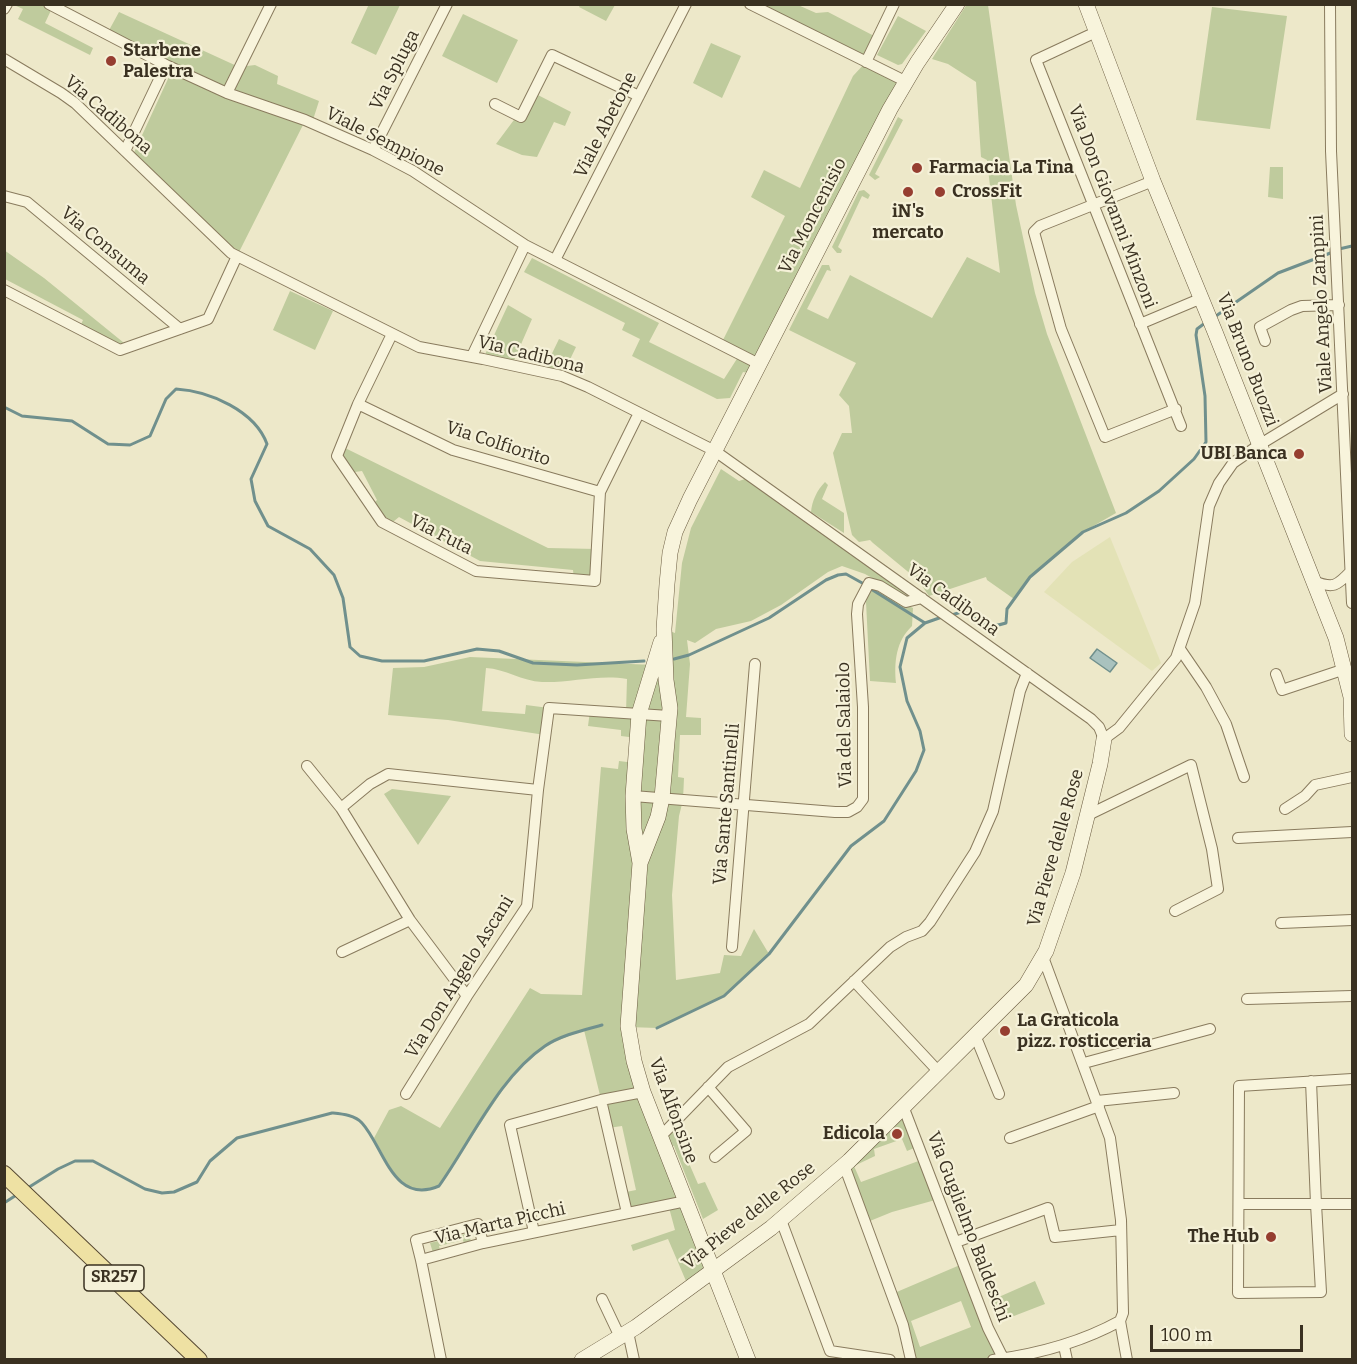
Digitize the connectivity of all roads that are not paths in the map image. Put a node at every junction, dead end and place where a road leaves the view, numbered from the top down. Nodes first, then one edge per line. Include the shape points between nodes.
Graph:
1 (7, 4) edge
2 (50, 4) edge
3 (272, 4) edge
4 (447, 4) edge
5 (686, 4) edge
6 (750, 4) edge
7 (894, 4) edge
8 (957, 4) edge
9 (1086, 4) edge
10 (1330, 4) edge
11 (4, 9) edge
12 (1096, 32) junction
13 (4, 59) edge
14 (866, 62) junction
15 (166, 65) junction
16 (906, 81) junction
17 (227, 93) junction
18 (639, 96) junction
19 (495, 104) dead end
20 (373, 150) junction
21 (125, 151) junction
22 (1153, 181) junction
23 (4, 196) edge
24 (1093, 205) junction
25 (525, 245) junction
26 (237, 256) junction
27 (555, 260) junction
28 (4, 290) edge
29 (1204, 304) junction
30 (1339, 305) junction
31 (1340, 319) junction
32 (1353, 322) edge
33 (1140, 324) junction
34 (180, 330) junction
35 (393, 334) junction
36 (1265, 341) dead end
37 (472, 356) junction
38 (759, 364) junction
39 (1343, 394) junction
40 (358, 404) junction
41 (1176, 409) junction
42 (639, 413) junction
43 (1181, 426) dead end
44 (1259, 445) junction
45 (715, 451) junction
46 (600, 492) junction
47 (1351, 571) edge
48 (1314, 581) junction
49 (922, 598) junction
50 (1353, 603) edge
51 (664, 629) junction
52 (1180, 649) junction
53 (755, 664) dead end
54 (1028, 673) junction
55 (1276, 674) dead end
56 (1349, 674) edge
57 (639, 714) junction
58 (669, 716) junction
59 (1353, 734) edge
60 (1104, 739) junction
61 (307, 766) dead end
62 (1244, 777) dead end
63 (1353, 777) edge
64 (538, 790) junction
65 (633, 796) junction
66 (662, 798) junction
67 (743, 804) junction
68 (341, 808) junction
69 (1285, 808) dead end
70 (1088, 815) junction
71 (1353, 832) edge
72 (1238, 838) dead end
73 (640, 863) junction
74 (1175, 911) dead end
75 (410, 920) junction
76 (1353, 920) edge
77 (1281, 923) dead end
78 (732, 946) dead end
79 (342, 952) dead end
80 (1043, 957) junction
81 (854, 981) junction
82 (466, 996) junction
83 (1353, 996) edge
84 (1247, 999) dead end
85 (1210, 1029) dead end
86 (975, 1035) junction
87 (1084, 1063) junction
88 (938, 1071) junction
89 (1353, 1079) edge
90 (1311, 1081) junction
91 (708, 1087) junction
92 (644, 1092) junction
93 (1174, 1093) dead end
94 (406, 1094) dead end
95 (999, 1095) dead end
96 (601, 1100) junction
97 (1098, 1104) junction
98 (903, 1106) junction
99 (661, 1136) junction
100 (1010, 1137) dead end
101 (715, 1157) dead end
102 (844, 1165) junction
103 (8, 1177) edge
104 (686, 1201) junction
105 (1239, 1203) junction
106 (1316, 1204) junction
107 (1353, 1204) edge
108 (627, 1213) junction
109 (781, 1220) junction
110 (1121, 1230) junction
111 (534, 1232) junction
112 (956, 1242) junction
113 (483, 1243) junction
114 (420, 1260) junction
115 (714, 1270) junction
116 (602, 1299) dead end
117 (1120, 1321) junction
118 (624, 1335) junction
119 (1064, 1346) junction
120 (199, 1359) edge
121 (441, 1359) edge
122 (582, 1359) edge
123 (634, 1359) edge
124 (748, 1359) edge
125 (890, 1359) edge
126 (911, 1359) edge
127 (1000, 1359) edge
128 (1067, 1359) edge
129 (1127, 1359) edge

1 - 11 street
2 - 15 street, Viale Sempione
3 - 17 street
4 - 20 street, Via Spluga
5 - 18 street, Viale Abetone
6 - 14 street
7 - 14 street
8 - 16 main road, Via Moncenisio
9 - 12 main road, Via Bruno Buozzi
10 - 30 street, Viale Angelo Zampini via 1330,151
12 - 22 main road, Via Bruno Buozzi
12 - 24 street, Via Don Giovanni Minzoni via 1036,60
13 - 21 street, Via Cadibona via 61,93
14 - 16 street
15 - 17 street, Viale Sempione
15 - 21 street
16 - 38 main road, Via Moncenisio
17 - 20 street, Viale Sempione via 305,120
18 - 19 street via 552,55 521,117
18 - 27 street, Viale Abetone
20 - 25 street, Viale Sempione via 413,171
21 - 26 street, Via Cadibona
22 - 24 street
22 - 29 main road, Via Bruno Buozzi
23 - 34 street, Via Consuma via 27,202
24 - 33 street, Via Don Giovanni Minzoni
24 - 41 street via 1034,232 1061,329 1106,437
25 - 27 street, Viale Sempione
25 - 37 street
26 - 34 street via 208,319
26 - 35 street, Via Cadibona
27 - 38 street, Viale Sempione
28 - 34 street via 120,350
29 - 33 street
29 - 44 main road, Via Bruno Buozzi
30 - 31 street, Viale Angelo Zampini
30 - 36 street via 1291,310 1260,327
31 - 32 street
31 - 39 street, Viale Angelo Zampini
33 - 41 street, Via Don Giovanni Minzoni
35 - 37 street, Via Cadibona via 427,349
35 - 40 street, Via Futa
37 - 42 street, Via Cadibona via 562,376
38 - 45 main road, Via Moncenisio
39 - 44 street
39 - 47 street, Viale Angelo Zampini
40 - 46 street, Via Colfiorito via 453,450
40 - 46 street, Via Futa via 337,456 382,522 476,571 595,581
41 - 43 street, Via Don Giovanni Minzoni
42 - 45 street, Via Cadibona
42 - 46 street, Via Futa
44 - 48 main road, Via Bruno Buozzi
44 - 52 street via 1233,464 1209,506 1195,603
45 - 49 street, Via Cadibona
45 - 51 main road, Via Alfonsine via 675,532
47 - 48 street via 1336,585
47 - 50 street, Viale Angelo Zampini
48 - 56 main road, Via Bruno Buozzi
49 - 54 street, Via Cadibona
49 - 67 street, Via del Salaiolo via 906,602 869,583 858,604 863,800 857,807 835,812
51 - 57 main road, Via Alfonsine
51 - 58 main road, Via Alfonsine
52 - 60 street via 1119,728
52 - 62 street via 1226,724
53 - 67 street, Via Sante Santinelli
54 - 60 street, Via Cadibona via 1091,719
54 - 81 street via 1020,691 993,811 975,852 922,931 890,947
55 - 56 street via 1282,690
56 - 59 main road, Via Bruno Buozzi
57 - 58 street, Via Don Angelo Ascani
57 - 64 street, Via Don Angelo Ascani via 549,708
57 - 65 main road, Via Alfonsine
58 - 66 main road, Via Alfonsine
60 - 70 main road, Via Pieve delle Rose
61 - 68 street
63 - 69 street via 1315,784 1305,796
64 - 68 street via 388,774
64 - 82 street, Via Don Angelo Ascani via 527,906
65 - 66 street, Via del Salaiolo
65 - 73 main road, Via Alfonsine via 633,829
66 - 67 street, Via del Salaiolo
66 - 73 main road, Via Alfonsine
67 - 78 street, Via Sante Santinelli
68 - 75 street
70 - 74 street via 1191,765 1218,889
70 - 80 main road, Via Pieve delle Rose via 1073,873
71 - 72 street
73 - 92 main road, Via Alfonsine via 628,1026
75 - 79 street
75 - 82 street
76 - 77 street
80 - 86 main road, Via Pieve delle Rose via 1026,985
80 - 87 street
81 - 88 street
81 - 91 street via 809,1024 728,1067
82 - 94 street, Via Don Angelo Ascani
83 - 84 street
85 - 87 street
86 - 88 main road, Via Pieve delle Rose
86 - 95 street
87 - 97 street
88 - 98 main road, Via Pieve delle Rose
89 - 90 street
90 - 105 street via 1239,1086
90 - 106 street
91 - 99 street
91 - 101 street via 746,1131
92 - 96 street
92 - 99 main road, Via Alfonsine
93 - 97 street
96 - 108 street
96 - 111 street via 510,1125
97 - 100 street
97 - 110 street via 1110,1138
98 - 102 main road, Via Pieve delle Rose
98 - 112 street, Via Guglielmo Baldeschi
99 - 104 main road, Via Alfonsine
102 - 109 main road, Via Pieve delle Rose
102 - 126 street via 903,1324
103 - 120 main road, SR257
104 - 108 street, Via Marta Picchi
104 - 115 main road, Via Alfonsine
105 - 106 street
105 - 106 street via 1238,1293 1322,1292
106 - 107 street
108 - 111 street, Via Marta Picchi
109 - 115 main road, Via Pieve delle Rose
109 - 125 street via 830,1351
110 - 112 street via 1055,1237 1048,1208
110 - 117 street
111 - 113 street, Via Marta Picchi
112 - 127 street, Via Guglielmo Baldeschi
113 - 114 street, Via Marta Picchi
113 - 114 street via 478,1224 416,1240
114 - 121 street, Via Marta Picchi
115 - 118 main road, Via Pieve delle Rose
115 - 124 main road, Via Alfonsine
116 - 118 street
117 - 119 street
117 - 129 street
118 - 122 main road, Via Pieve delle Rose
118 - 123 street
119 - 127 street
119 - 128 street

